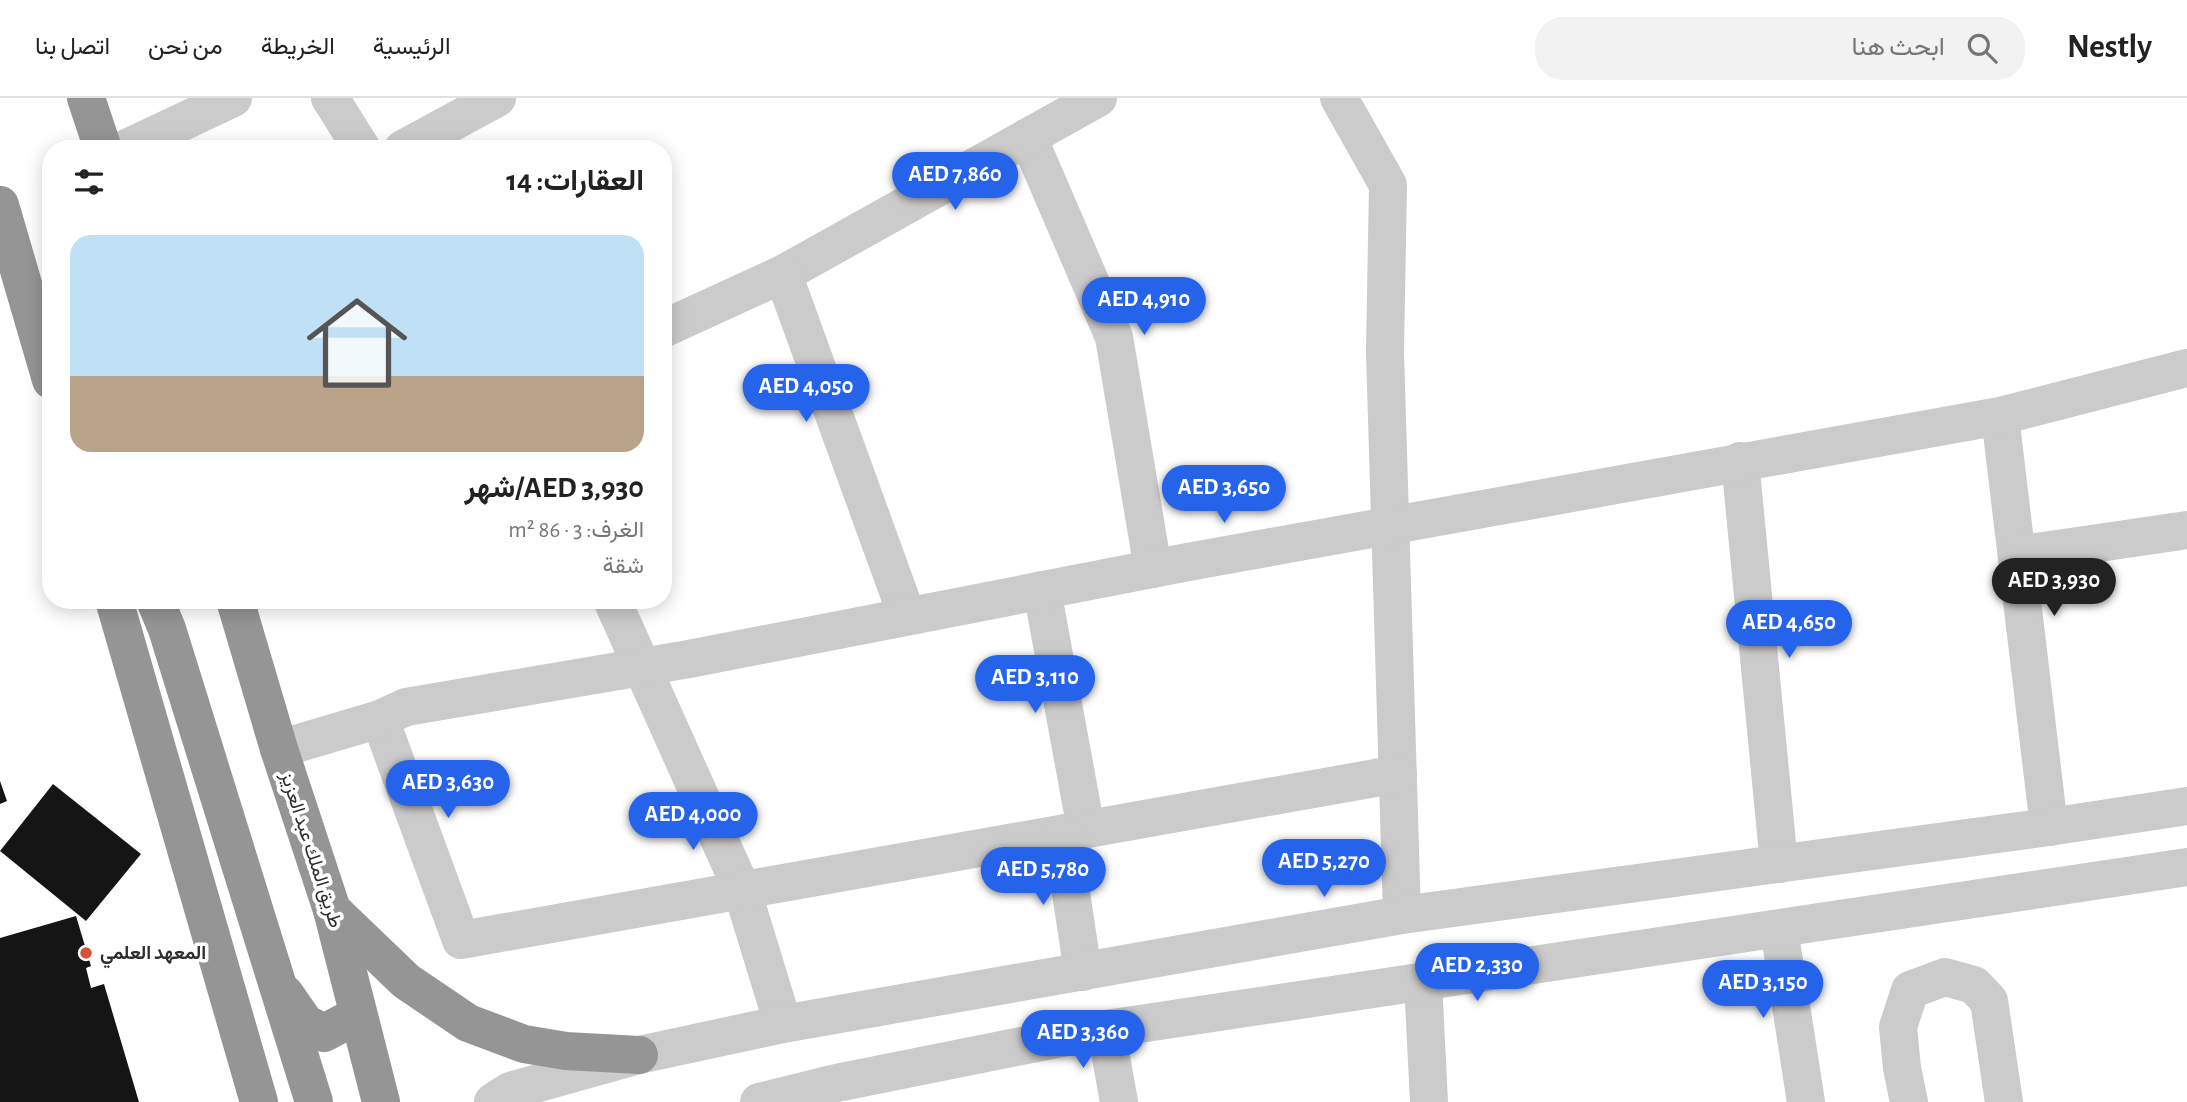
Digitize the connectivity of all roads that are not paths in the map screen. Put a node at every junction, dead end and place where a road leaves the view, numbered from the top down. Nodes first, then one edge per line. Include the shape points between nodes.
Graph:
1 (86, 98) edge
2 (233, 98) edge
3 (330, 98) edge
4 (497, 98) edge
5 (1098, 98) edge
6 (1339, 98) edge
7 (1028, 137) junction
8 (100, 140) edge
9 (144, 140) edge
10 (356, 140) edge
11 (420, 140) edge
12 (0, 205) edge
13 (17, 264) junction
14 (783, 274) junction
15 (42, 324) edge
16 (672, 325) edge
17 (42, 349) edge
18 (2187, 368) edge
19 (2000, 416) junction
20 (1740, 461) junction
21 (1390, 525) junction
22 (2187, 530) edge
23 (2017, 555) junction
24 (1153, 569) junction
25 (1042, 590) junction
26 (117, 609) edge
27 (159, 609) edge
28 (238, 609) edge
29 (616, 609) edge
30 (907, 616) junction
31 (643, 665) junction
32 (380, 719) junction
33 (279, 749) junction
34 (1398, 774) junction
35 (2187, 806) edge
36 (2049, 827) junction
37 (1074, 831) junction
38 (1780, 864) junction
39 (2187, 867) edge
40 (743, 890) junction
41 (332, 910) junction
42 (1402, 915) junction
43 (1779, 929) junction
44 (1083, 972) junction
45 (276, 980) junction
46 (1423, 981) junction
47 (358, 1015) junction
48 (783, 1024) junction
49 (1107, 1029) junction
50 (639, 1055) junction
51 (835, 1093) edge
52 (503, 1098) edge
53 (259, 1102) edge
54 (314, 1102) edge
55 (381, 1102) edge
56 (759, 1102) edge
57 (1119, 1102) edge
58 (1429, 1102) edge
59 (1806, 1102) edge
60 (1909, 1102) edge
61 (2004, 1102) edge

1 - 8 highway
2 - 9 street
3 - 10 street
4 - 11 street
5 - 7 street
6 - 21 street via 1388,185 1385,352
7 - 14 street
7 - 24 street via 1114,337
12 - 13 highway
13 - 15 highway
13 - 17 highway
14 - 16 street
14 - 30 street
18 - 19 street
19 - 20 street
19 - 23 street
20 - 21 street
20 - 38 street
21 - 24 street
21 - 34 street
22 - 23 street
23 - 36 street
24 - 25 street
25 - 30 street
25 - 37 street
26 - 53 highway
27 - 45 highway
28 - 33 highway, طريق الملك عبد العزيز
29 - 31 street
30 - 31 street
31 - 32 street via 406,707
31 - 40 street
32 - 33 street
32 - 40 street via 461,940
33 - 41 highway, طريق الملك عبد العزيز
34 - 37 street
34 - 42 street
35 - 36 street
36 - 38 street
37 - 40 street
37 - 44 street
38 - 42 street
39 - 43 street
40 - 48 street
41 - 47 highway, طريق الملك عبد العزيز
41 - 50 highway via 406,981 468,1023 524,1044
42 - 44 street
43 - 46 street
43 - 59 street
44 - 48 street
45 - 47 highway via 304,1023 324,1032
45 - 54 highway
46 - 49 street
46 - 58 street
47 - 55 highway, طريق الملك عبد العزيز
48 - 50 street
49 - 51 street
49 - 57 street
50 - 52 street
51 - 56 street
60 - 61 street via 1898,1027 1910,990 1945,977 1974,985 1989,1000

